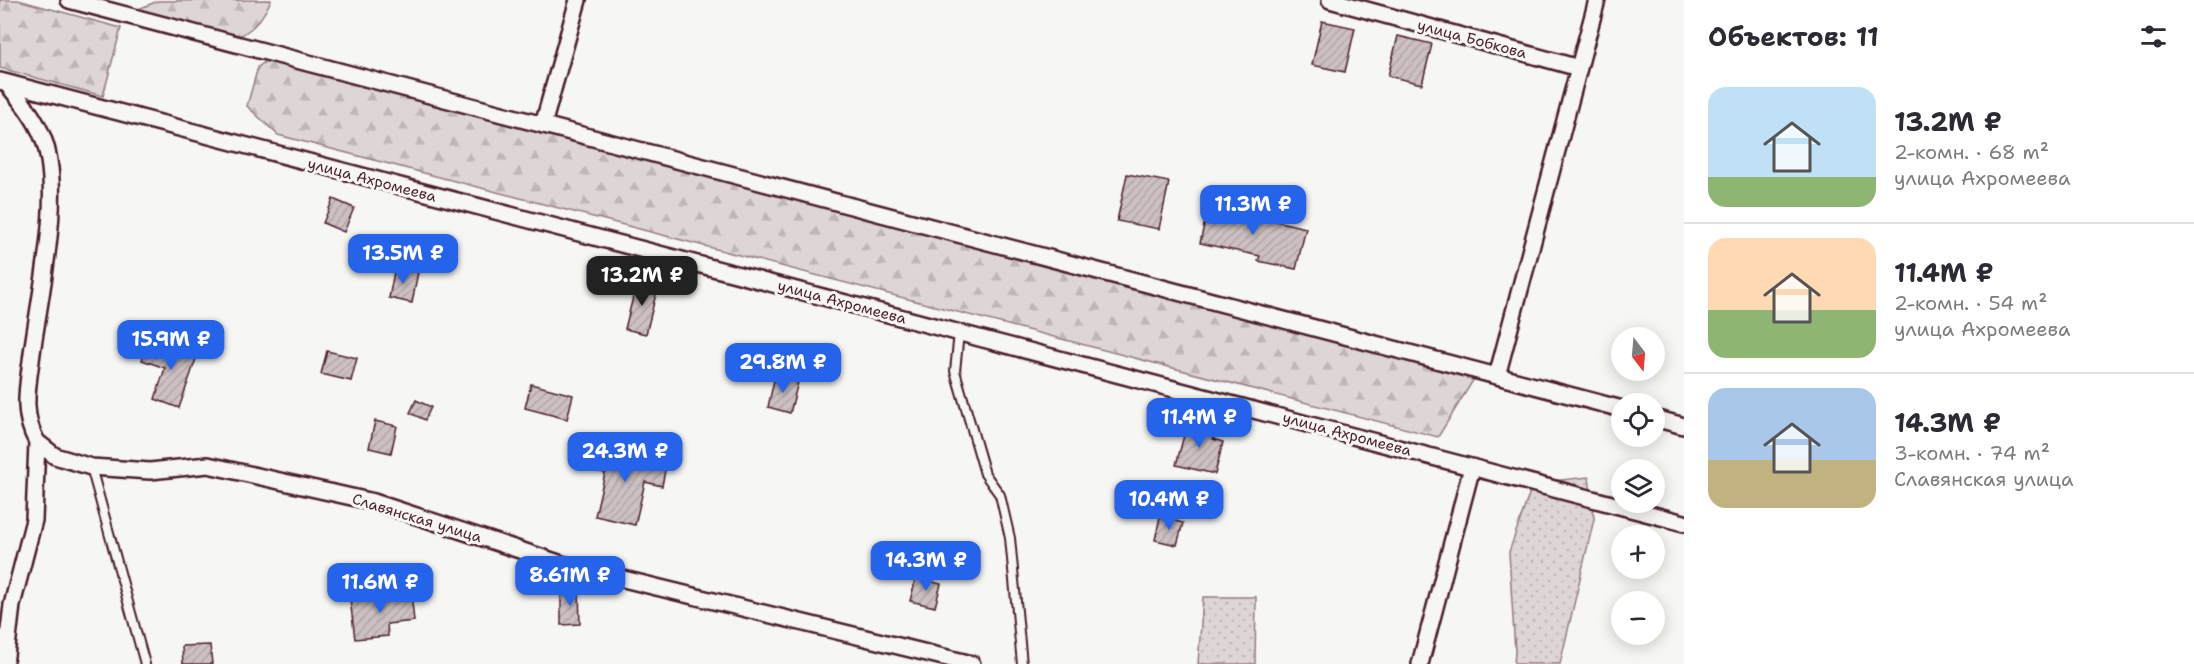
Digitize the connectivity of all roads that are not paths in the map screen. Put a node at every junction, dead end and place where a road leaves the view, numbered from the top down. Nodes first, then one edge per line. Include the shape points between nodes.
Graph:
1 (578, 0) edge
2 (1330, 0) edge
3 (1597, 0) edge
4 (80, 1) edge
5 (1579, 68) junction
6 (4, 83) edge
7 (543, 125) junction
8 (959, 333) junction
9 (1497, 376) junction
10 (1611, 406) edge
11 (1665, 421) edge
12 (1684, 426) edge
13 (37, 442) junction
14 (91, 467) junction
15 (1472, 467) junction
16 (1684, 523) edge
17 (5, 664) edge
18 (145, 664) edge
19 (972, 664) edge
20 (1022, 664) edge
21 (1420, 664) edge

1 - 7 street
2 - 5 street, улица Бобкова
3 - 5 street
4 - 7 street
5 - 9 street
6 - 8 street, улица Ахромеева
6 - 13 street via 29,112 44,138 52,180 26,402
7 - 9 street
8 - 15 street, улица Ахромеева
8 - 20 lane via 955,371 985,474 999,495 1010,538
9 - 10 street
11 - 12 street
13 - 14 street, Славянская улица via 55,456
13 - 17 street via 34,520 12,605
14 - 18 lane
14 - 19 street, Славянская улица via 150,471 208,465 363,500 562,564
15 - 16 street, улица Ахромеева
15 - 21 street

